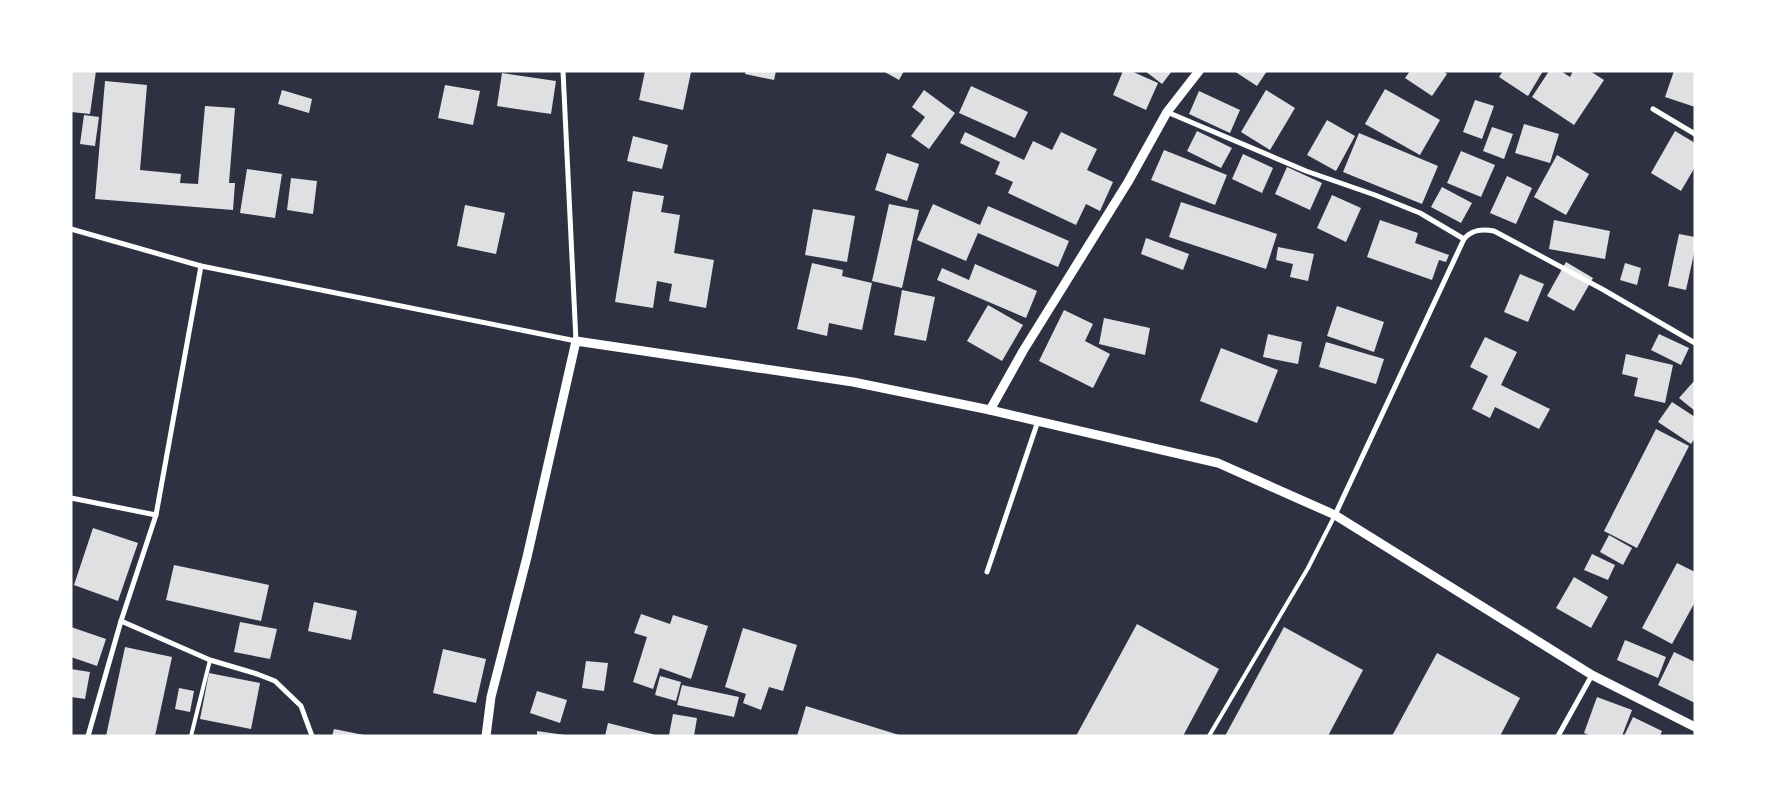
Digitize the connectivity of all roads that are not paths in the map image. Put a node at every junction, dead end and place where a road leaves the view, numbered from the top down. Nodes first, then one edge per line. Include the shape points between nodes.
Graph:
1 (563, 71) edge
2 (1199, 71) edge
3 (1653, 109) dead end
4 (1167, 112) junction
5 (1695, 134) edge
6 (71, 229) edge
7 (1464, 239) junction
8 (201, 266) junction
9 (576, 342) junction
10 (1695, 343) edge
11 (990, 410) junction
12 (1038, 421) junction
13 (71, 498) edge
14 (156, 515) junction
15 (1335, 515) junction
16 (987, 572) dead end
17 (121, 621) junction
18 (210, 660) junction
19 (1592, 675) junction
20 (1695, 727) edge
21 (88, 736) edge
22 (191, 736) edge
23 (312, 736) edge
24 (486, 736) edge
25 (1209, 736) edge
26 (1558, 736) edge

1 - 9 street
2 - 4 street
3 - 5 street
4 - 7 street via 1306,171 1420,213
4 - 11 street
6 - 8 street
7 - 10 street via 1477,230 1494,232
7 - 15 street
8 - 9 street
8 - 14 street
9 - 11 street via 853,382
9 - 24 street via 527,557 490,697
11 - 12 street
12 - 15 street via 1218,463
12 - 16 street
13 - 14 street
14 - 17 street
15 - 19 street
15 - 25 lane via 1308,568
17 - 18 street
17 - 21 street
18 - 22 lane
18 - 23 street via 275,682 301,706
19 - 20 street
19 - 26 street

